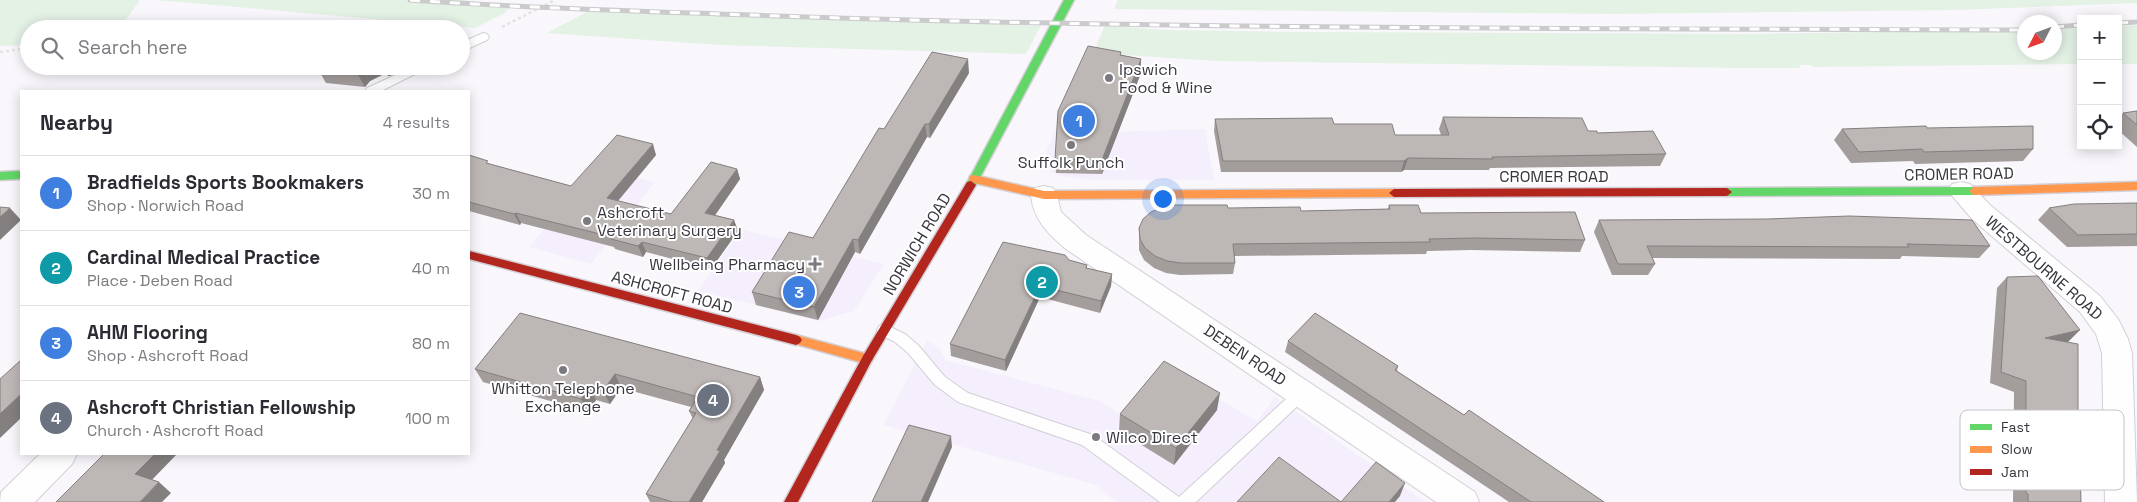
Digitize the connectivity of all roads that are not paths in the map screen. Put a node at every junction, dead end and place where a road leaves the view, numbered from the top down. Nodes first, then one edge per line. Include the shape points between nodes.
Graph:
1 (1069, 0) edge
2 (483, 37) road end
3 (470, 44) edge
4 (405, 75) edge
5 (372, 90) edge
6 (20, 174) edge
7 (0, 176) edge
8 (974, 179) junction
9 (2137, 186) edge
10 (1962, 191) junction
11 (1044, 195) junction
12 (470, 255) edge
13 (884, 330) junction
14 (867, 359) junction
15 (1302, 393) junction
16 (2118, 410) edge
17 (60, 455) edge
18 (12, 502) edge
19 (791, 502) edge
20 (1173, 502) edge
21 (1185, 502) edge
22 (1463, 502) edge

1 - 8 street, NORWICH ROAD
2 - 3 lane
4 - 5 lane
6 - 7 street
8 - 11 street, CROMER ROAD
8 - 13 street, NORWICH ROAD
9 - 10 street, CROMER ROAD
10 - 11 street, CROMER ROAD
10 - 16 street, WESTBOURNE ROAD via 1981,212 2090,304 2105,321 2117,354
11 - 15 street, DEBEN ROAD via 1047,213 1059,229
12 - 14 street, ASHCROFT ROAD
13 - 14 street, NORWICH ROAD
13 - 20 lane via 913,349 940,381 963,398 1087,440
14 - 19 street, NORWICH ROAD
15 - 21 lane
15 - 22 street, DEBEN ROAD
17 - 18 street

